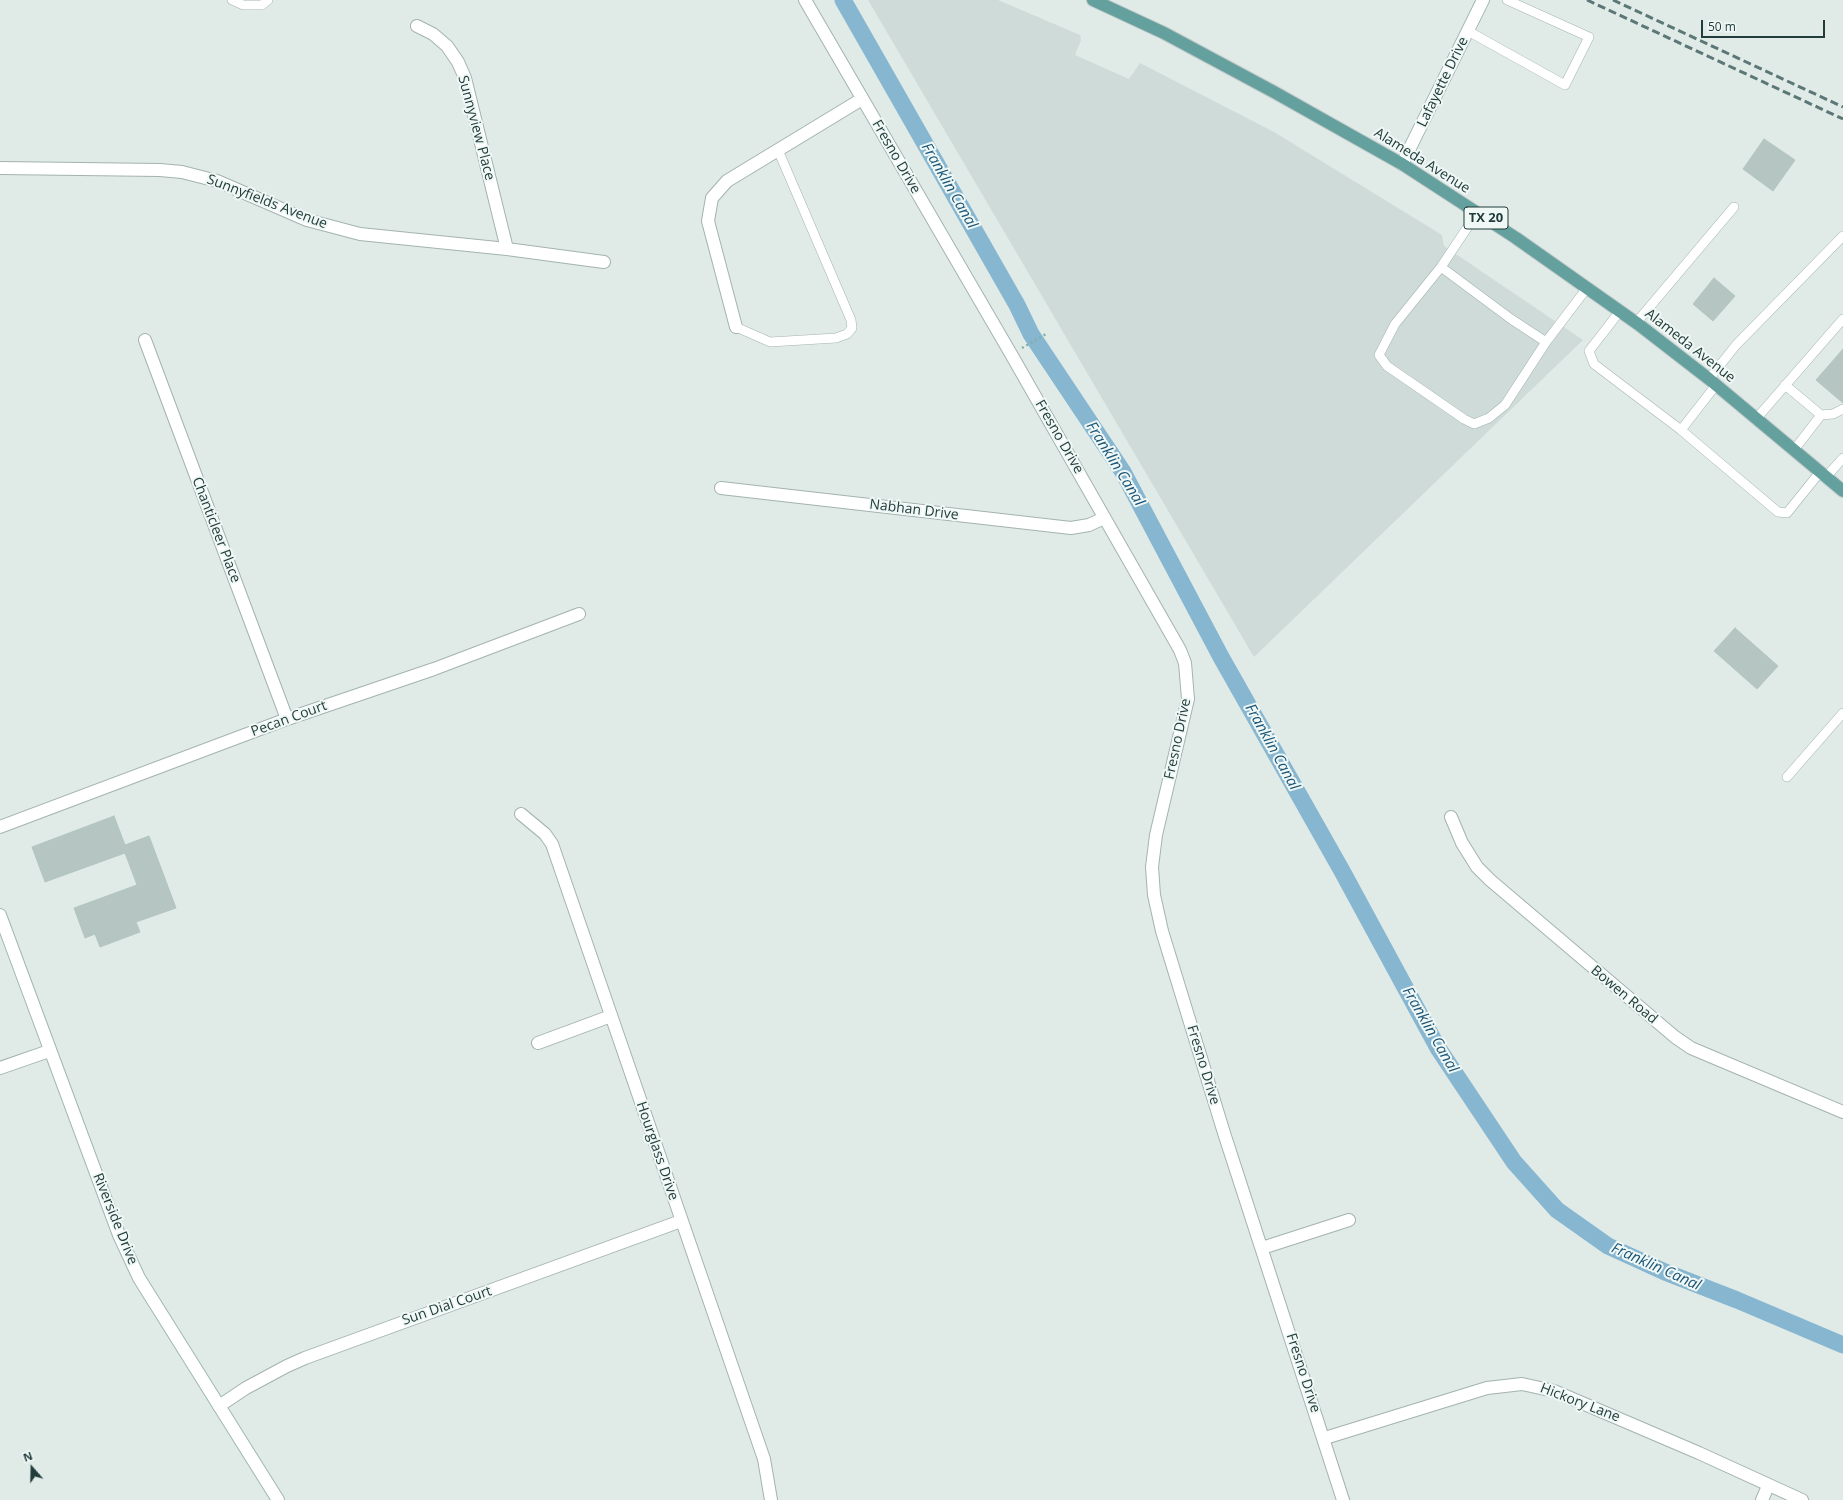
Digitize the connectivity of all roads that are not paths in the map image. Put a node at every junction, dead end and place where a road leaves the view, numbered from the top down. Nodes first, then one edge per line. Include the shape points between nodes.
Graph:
1 (232, 0) edge
2 (268, 0) edge
3 (805, 0) edge
4 (1093, 0) edge
5 (1483, 0) edge
6 (1507, 0) edge
7 (417, 26) dead end
8 (1468, 31) junction
9 (862, 99) junction
10 (778, 150) junction
11 (1402, 164) junction
12 (0, 168) edge
13 (1734, 207) dead end
14 (1477, 213) junction
15 (1843, 236) edge
16 (507, 249) junction
17 (604, 262) dead end
18 (1441, 267) junction
19 (1588, 288) junction
20 (1620, 311) junction
21 (1843, 319) edge
22 (1636, 323) junction
23 (736, 327) joint
24 (145, 340) dead end
25 (1546, 342) junction
26 (1712, 382) junction
27 (1785, 385) junction
28 (1843, 409) edge
29 (1821, 415) junction
30 (1756, 418) junction
31 (1681, 430) junction
32 (1794, 450) junction
33 (1843, 458) edge
34 (1823, 475) junction
35 (721, 488) dead end
36 (1843, 491) edge
37 (1104, 518) junction
38 (579, 614) dead end
39 (1843, 713) edge
40 (286, 719) junction
41 (1787, 777) dead end
42 (521, 814) dead end
43 (1451, 817) dead end
44 (0, 827) edge
45 (0, 915) edge
46 (611, 1016) junction
47 (538, 1043) dead end
48 (50, 1051) junction
49 (0, 1068) edge
50 (1843, 1112) edge
51 (1349, 1220) dead end
52 (681, 1221) junction
53 (1262, 1248) junction
54 (219, 1406) junction
55 (1325, 1438) junction
56 (1768, 1486) junction
57 (278, 1500) edge
58 (771, 1500) edge
59 (1343, 1500) edge
60 (1762, 1500) edge
61 (1802, 1500) edge

1 - 2 lane via 243,5 262,4
3 - 9 street, Fresno Drive
4 - 11 main road, Alameda Avenue / TX 20 via 1164,33
5 - 8 street, Lafayette Drive
6 - 8 lane via 1589,37 1566,85
7 - 16 street, Sunnyview Place via 433,34 447,46 465,78
8 - 11 street, Lafayette Drive
9 - 10 street
9 - 37 street, Fresno Drive via 1012,354
10 - 23 street via 727,181 716,192 710,204 708,221
10 - 23 lane via 851,320 852,328 847,334 836,338 770,342
11 - 14 main road, Alameda Avenue / TX 20
12 - 16 street, Sunnyfields Avenue via 182,172 217,181 307,220 333,228 360,234
13 - 22 lane
14 - 18 lane
14 - 19 main road, Alameda Avenue / TX 20
15 - 26 lane via 1736,345
16 - 17 street, Sunnyfields Avenue
18 - 25 lane via 1510,319
18 - 25 lane via 1395,324 1378,355 1387,366 1474,424 1489,418 1505,405
19 - 20 main road, Alameda Avenue / TX 20
19 - 25 lane
20 - 22 main road, Alameda Avenue / TX 20
20 - 31 lane via 1589,351 1594,364
21 - 27 lane
22 - 26 main road, Alameda Avenue / TX 20
24 - 40 street, Chanticleer Place
26 - 30 main road, Alameda Avenue / TX 20
26 - 31 lane
27 - 29 lane
27 - 30 lane
28 - 29 lane via 1833,414
29 - 32 lane
30 - 32 main road, Alameda Avenue / TX 20
31 - 34 lane via 1778,512 1787,513
32 - 34 main road, Alameda Avenue / TX 20
33 - 34 lane
34 - 36 main road, Alameda Avenue / TX 20
35 - 37 street, Nabhan Drive via 1071,528 1089,525
37 - 53 street, Fresno Drive via 1180,650 1185,664 1188,699 1156,835 1152,867 1154,895 1162,932
38 - 40 street, Pecan Court via 434,669
39 - 41 lane
40 - 44 street, Pecan Court
42 - 46 street, Hourglass Drive via 545,834 552,844
43 - 50 street, Bowen Road via 1462,843 1477,867 1490,880 1675,1037 1691,1048
45 - 48 street, Riverside Drive
46 - 47 street
46 - 52 street, Hourglass Drive
48 - 49 street
48 - 54 street, Riverside Drive via 118,1235 139,1278
51 - 53 street
52 - 54 street, Sun Dial Court via 305,1358 246,1388
52 - 58 street, Hourglass Drive via 764,1459
53 - 55 street, Fresno Drive
54 - 57 street, Riverside Drive
55 - 56 street, Hickory Lane via 1487,1388 1522,1384 1554,1391 1692,1450
55 - 59 street, Fresno Drive
56 - 60 street
56 - 61 street, Hickory Lane

